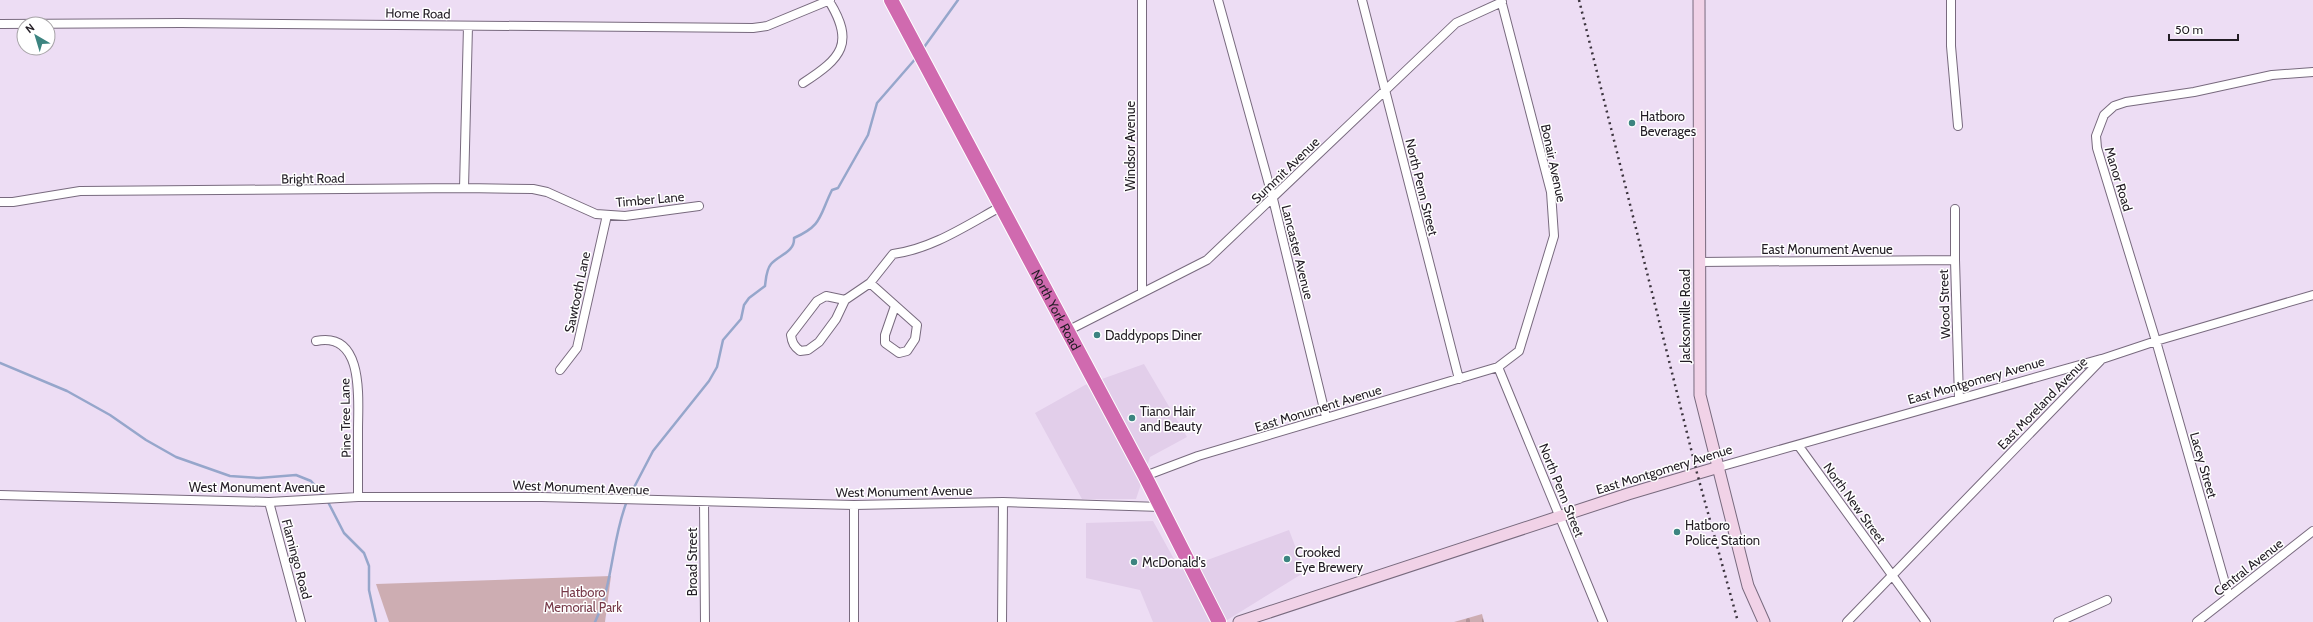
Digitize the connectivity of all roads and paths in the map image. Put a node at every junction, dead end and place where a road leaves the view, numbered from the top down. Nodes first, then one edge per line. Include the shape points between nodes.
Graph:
1 (830, 0) edge
2 (891, 0) edge
3 (1142, 0) edge
4 (1218, 0) edge
5 (1362, 0) edge
6 (1699, 0) edge
7 (1951, 0) edge
8 (1502, 1) edge
9 (0, 24) edge
10 (468, 26) junction
11 (2313, 72) edge
12 (803, 82) dead end
13 (1385, 90) junction
14 (1958, 126) dead end
15 (464, 188) junction
16 (1273, 199) junction
17 (0, 202) edge
18 (699, 206) dead end
19 (1002, 206) junction
20 (1955, 209) dead end
21 (607, 215) junction
22 (1955, 260) junction
23 (1699, 262) junction
24 (870, 283) junction
25 (1142, 292) junction
26 (2313, 295) edge
27 (845, 300) junction
28 (895, 306) junction
29 (1067, 331) junction
30 (316, 341) dead end
31 (2156, 341) junction
32 (2102, 359) junction
33 (1498, 367) junction
34 (560, 370) dead end
35 (1459, 380) junction
36 (1959, 399) junction
37 (1326, 417) junction
38 (1798, 445) junction
39 (1719, 467) junction
40 (1145, 476) junction
41 (0, 494) edge
42 (358, 497) junction
43 (269, 502) junction
44 (704, 502) junction
45 (1003, 502) junction
46 (854, 505) junction
47 (1161, 507) junction
48 (1560, 516) junction
49 (2313, 531) edge
50 (1892, 575) junction
51 (2229, 596) junction
52 (2107, 600) dead end
53 (302, 622) edge
54 (705, 622) edge
55 (854, 622) edge
56 (1002, 622) edge
57 (1219, 622) edge
58 (1238, 622) edge
59 (1603, 622) edge
60 (1764, 622) edge
61 (1847, 622) edge
62 (1926, 622) edge
63 (2058, 622) edge
64 (2197, 622) edge

1 - 10 street, Home Road via 767,26 753,28
1 - 12 street via 842,26 843,42 840,51 830,63
2 - 19 highway, North York Road
3 - 25 street, Windsor Avenue
4 - 16 street, Lancaster Avenue
5 - 13 street, North Penn Street
6 - 23 main road, Jacksonville Road
7 - 14 street via 1951,46
8 - 13 street, Summit Avenue via 1456,23
8 - 33 street, Bonair Avenue via 1551,192 1554,236 1519,351
9 - 10 street, Home Road
10 - 15 street
11 - 31 street, Manor Road via 2272,75 2194,92 2134,100 2114,106 2104,115 2096,136 2097,148
13 - 16 street, Summit Avenue
13 - 35 street, North Penn Street
15 - 17 street, Bright Road via 80,191
15 - 21 street, Timber Lane via 533,189 547,192 596,214
16 - 25 street, Summit Avenue via 1207,260
16 - 37 street, Lancaster Avenue
18 - 21 street, Timber Lane via 624,216
19 - 24 street via 912,252 893,254
19 - 29 highway, North York Road
20 - 22 street, Wood Street
21 - 34 street, Sawtooth Lane via 577,348
22 - 23 street, East Monument Avenue
22 - 36 street, Wood Street
23 - 39 main road, Jacksonville Road via 1700,395
24 - 27 street
24 - 28 street
25 - 29 street, Summit Avenue
26 - 31 street, East Moreland Avenue
27 - 27 street via 836,319 818,342 808,350 800,351 796,348 791,335 817,301 826,296
28 - 28 street via 917,325 915,339 907,351 898,353 886,343 885,335
29 - 40 highway, North York Road
30 - 42 street, Pine Tree Lane via 334,340 342,344 356,370 359,391
31 - 32 street, East Moreland Avenue
31 - 51 street, Lacey Street
32 - 36 street, East Montgomery Avenue
32 - 50 street, East Moreland Avenue
33 - 35 street, East Monument Avenue
33 - 48 street, North Penn Street
35 - 37 street, East Monument Avenue
36 - 38 street, East Montgomery Avenue
37 - 40 street, East Monument Avenue via 1179,462
38 - 39 street, East Montgomery Avenue
38 - 50 street, North New Street
39 - 48 main road, East Montgomery Avenue
39 - 60 main road, Jacksonville Road via 1748,586
40 - 47 highway, North York Road
41 - 43 street, West Monument Avenue
42 - 43 street, West Monument Avenue
42 - 44 street, West Monument Avenue via 534,497
43 - 53 street, Flamingo Road
44 - 46 street, West Monument Avenue
44 - 54 street, Broad Street
45 - 46 street, West Monument Avenue
45 - 47 street, West Monument Avenue
45 - 56 street
46 - 55 street
47 - 57 highway, North York Road
48 - 58 main road, East Montgomery Avenue
48 - 59 street, North Penn Street
49 - 51 street, Central Avenue
50 - 61 street, East Moreland Avenue
50 - 62 street, North New Street
51 - 64 street, Central Avenue
52 - 63 street

